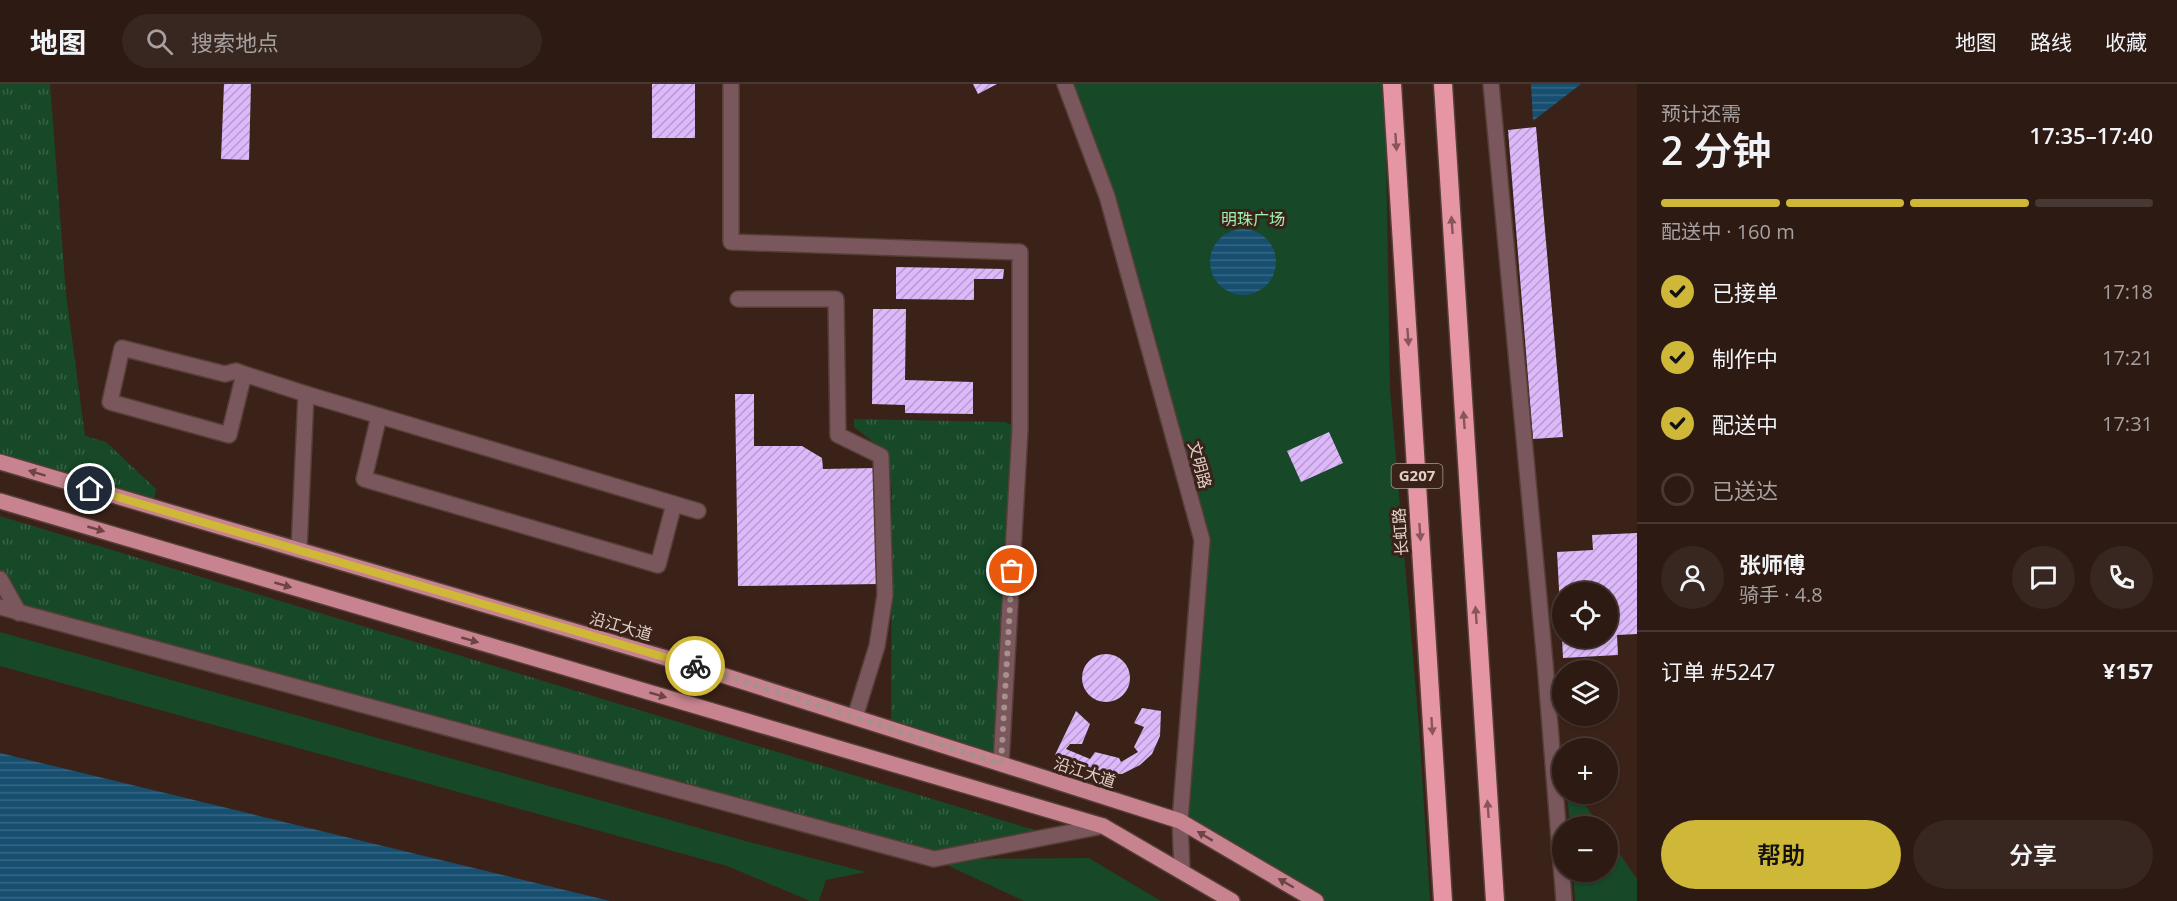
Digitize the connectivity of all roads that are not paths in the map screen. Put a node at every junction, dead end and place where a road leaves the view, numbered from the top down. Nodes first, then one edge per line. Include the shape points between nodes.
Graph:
1 (731, 84) edge
2 (1065, 84) edge
3 (1392, 84) edge
4 (1443, 84) edge
5 (1491, 84) edge
6 (738, 299) dead end
7 (244, 374) junction
8 (306, 394) junction
9 (379, 416) junction
10 (0, 462) edge
11 (0, 501) edge
12 (674, 504) junction
13 (698, 512) dead end
14 (299, 550) junction
15 (0, 579) edge
16 (0, 607) edge
17 (19, 613) junction
18 (855, 717) junction
19 (1001, 764) junction
20 (1180, 821) junction
21 (1103, 826) junction
22 (1182, 870) junction
23 (1232, 901) edge
24 (1316, 901) edge
25 (1443, 901) edge
26 (1495, 901) edge
27 (1564, 901) edge

1 - 19 street via 731,242 1020,252 1020,429
2 - 20 street, 文明路 via 1107,196 1202,540
3 -> 25 highway, 长虹路 / G207
26 -> 4 highway, G207
5 - 27 street
6 - 18 street via 836,299 838,435 881,456 885,595 877,646
7 - 7 street via 225,375 122,348 110,402 229,435
7 - 8 street
8 - 9 street
8 - 14 street
9 - 12 street
9 - 12 street via 364,479 658,566
14 -> 10 main road, 沿江大道
11 -> 21 main road
12 - 13 street
14 - 18 main road, 沿江大道
15 - 17 street
16 - 17 street
17 - 21 street via 934,859
18 - 19 main road, 沿江大道
19 - 20 main road, 沿江大道
20 - 22 street, 文明路
24 -> 20 main road, 沿江大道
21 - 22 main road
22 - 23 main road

